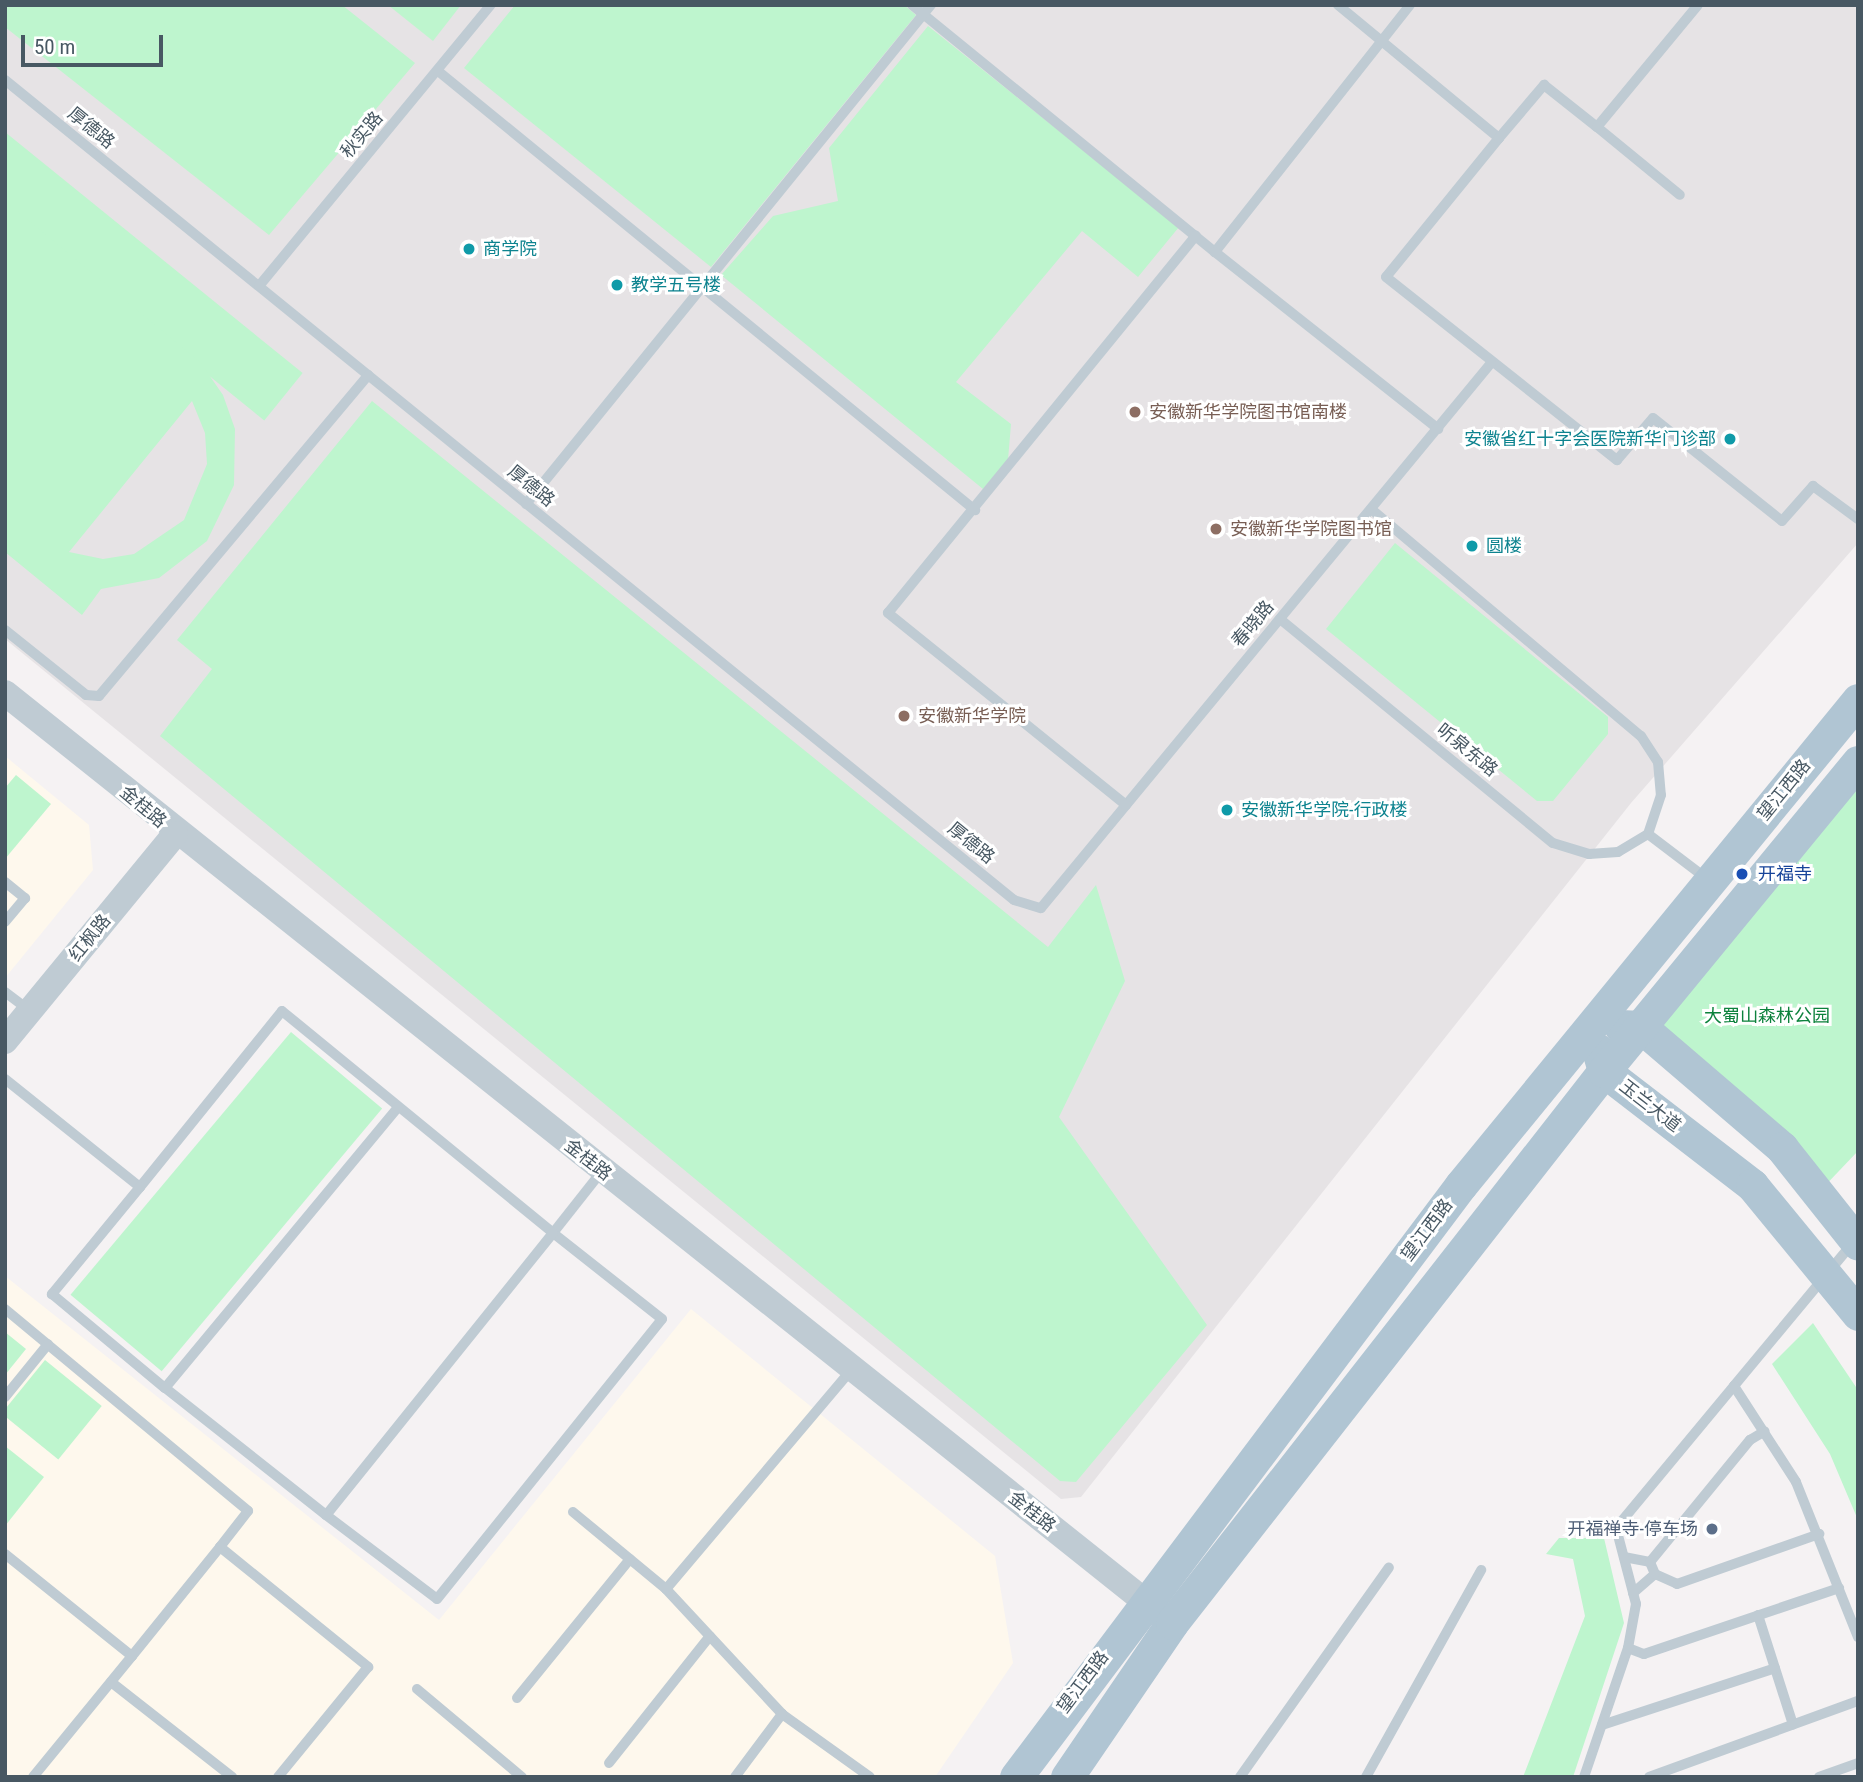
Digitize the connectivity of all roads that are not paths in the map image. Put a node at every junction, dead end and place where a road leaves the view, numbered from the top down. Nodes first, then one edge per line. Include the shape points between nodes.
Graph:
1 (491, 5) edge
2 (912, 5) edge
3 (1338, 5) edge
4 (1410, 5) edge
5 (1698, 5) edge
6 (927, 10) edge
7 (1382, 41) junction
8 (438, 71) junction
9 (5, 80) edge
10 (1597, 127) junction
11 (1499, 138) junction
12 (1680, 195) dead end
13 (1196, 236) junction
14 (1215, 251) junction
15 (259, 286) junction
16 (704, 286) junction
17 (1491, 363) junction
18 (368, 375) junction
19 (1438, 429) junction
20 (526, 504) junction
21 (1371, 509) junction
22 (975, 510) junction
23 (1858, 519) edge
24 (1280, 619) junction
25 (5, 630) edge
26 (5, 693) edge
27 (1858, 699) edge
28 (1858, 762) edge
29 (1126, 805) junction
30 (175, 834) junction
31 (1648, 834) junction
32 (1710, 881) junction
33 (5, 882) edge
34 (1041, 908) joint
35 (5, 922) edge
36 (5, 992) edge
37 (30, 1011) junction
38 (1592, 1025) junction
39 (1641, 1027) junction
40 (5, 1041) edge
41 (1604, 1071) junction
42 (5, 1079) edge
43 (398, 1107) junction
44 (603, 1171) junction
45 (141, 1187) junction
46 (553, 1233) junction
47 (1856, 1242) edge
48 (1826, 1275) junction
49 (5, 1309) edge
50 (1858, 1314) edge
51 (48, 1344) junction
52 (852, 1369) junction
53 (1734, 1386) junction
54 (165, 1388) junction
55 (5, 1396) edge
56 (1765, 1432) junction
57 (573, 1512) dead end
58 (326, 1515) junction
59 (1819, 1534) junction
60 (220, 1547) junction
61 (5, 1554) edge
62 (1624, 1557) junction
63 (630, 1559) junction
64 (1650, 1562) junction
65 (1389, 1567) dead end
66 (1481, 1570) dead end
67 (1655, 1574) junction
68 (1839, 1588) junction
69 (666, 1589) junction
70 (1633, 1593) junction
71 (1144, 1601) junction
72 (1758, 1615) junction
73 (1172, 1623) junction
74 (710, 1636) junction
75 (1858, 1637) edge
76 (1628, 1648) junction
77 (132, 1656) junction
78 (1775, 1668) junction
79 (111, 1682) junction
80 (417, 1689) dead end
81 (517, 1698) dead end
82 (1858, 1701) edge
83 (782, 1714) junction
84 (1793, 1725) junction
85 (1602, 1726) junction
86 (609, 1763) dead end
87 (1858, 1763) edge
88 (35, 1776) edge
89 (232, 1777) edge
90 (278, 1777) edge
91 (522, 1777) edge
92 (735, 1777) edge
93 (870, 1777) edge
94 (1016, 1777) edge
95 (1067, 1777) edge
96 (1240, 1777) edge
97 (1366, 1777) edge
98 (1584, 1777) edge
99 (1649, 1777) edge
100 (1819, 1777) edge

1 - 8 lane, 秋实路
2 - 6 lane
3 - 7 lane
4 - 7 lane
5 - 10 lane
6 - 13 lane
6 - 16 lane
7 - 11 lane
7 - 14 lane
8 - 15 lane, 秋实路
8 - 16 lane
9 - 15 lane, 厚德路
10 - 11 lane via 1544,85
10 - 12 lane
11 - 17 lane via 1386,277
13 - 14 lane
13 - 22 lane
14 - 19 lane
15 - 18 lane, 厚德路
16 - 20 lane
16 - 22 lane
17 - 19 lane, 春晓路
17 - 23 lane via 1617,460 1654,418 1782,522 1814,486
18 - 20 lane, 厚德路
18 - 25 lane via 99,696 86,695
19 - 21 lane, 春晓路
20 - 34 lane, 厚德路 via 1014,900
21 - 24 lane, 春晓路
21 - 31 lane via 1641,736 1658,762 1661,795
22 - 29 lane via 888,613
24 - 29 lane, 春晓路
24 - 31 lane, 听泉东路 via 1553,843 1589,854 1618,852
26 - 30 street, 金桂路
27 - 32 main road, 望江西路
28 - 39 main road
29 - 34 lane, 春晓路
30 - 37 street, 红枫路
30 - 44 street, 金桂路
31 - 32 lane
32 - 38 main road, 望江西路
33 - 35 lane via 24,898
36 - 37 lane
37 - 40 street, 红枫路
38 - 39 main road
38 - 41 main road, 玉兰大道
38 - 71 main road, 望江西路 via 1461,1185
39 - 41 main road
39 - 47 main road via 1782,1149
41 - 48 main road, 玉兰大道 via 1752,1185
41 - 73 main road
42 - 45 lane
43 - 45 lane via 282,1011
43 - 46 lane
43 - 54 lane
44 - 46 lane
44 - 52 street, 金桂路
45 - 54 lane via 52,1294
46 - 58 lane
46 - 58 lane via 662,1319 446,1589 437,1599
47 - 48 lane
48 - 50 main road, 玉兰大道
48 - 53 lane
49 - 51 lane
51 - 55 lane
51 - 60 lane via 248,1511
52 - 69 lane
52 - 71 street, 金桂路
53 - 56 lane
53 - 62 lane via 1616,1528
54 - 58 lane
56 - 59 lane
56 - 64 lane via 1750,1440
57 - 63 lane
59 - 67 lane via 1677,1584
59 - 68 lane
60 - 77 lane
60 - 90 lane via 368,1667
61 - 77 lane
62 - 64 lane
62 - 70 lane
63 - 69 lane
63 - 81 lane
64 - 67 lane
65 - 96 lane
66 - 97 lane
67 - 70 lane
68 - 72 lane
68 - 75 lane
69 - 74 lane
70 - 76 lane
71 - 73 street, 金桂路
71 - 94 main road, 望江西路
72 - 76 lane via 1644,1654
72 - 78 lane
73 - 95 main road
74 - 83 lane
74 - 86 lane
76 - 85 lane
77 - 79 lane
78 - 84 lane
78 - 85 lane
79 - 88 lane
79 - 89 lane
80 - 91 lane
82 - 84 lane
83 - 92 lane
83 - 93 lane
84 - 99 lane
85 - 98 lane
87 - 100 lane

